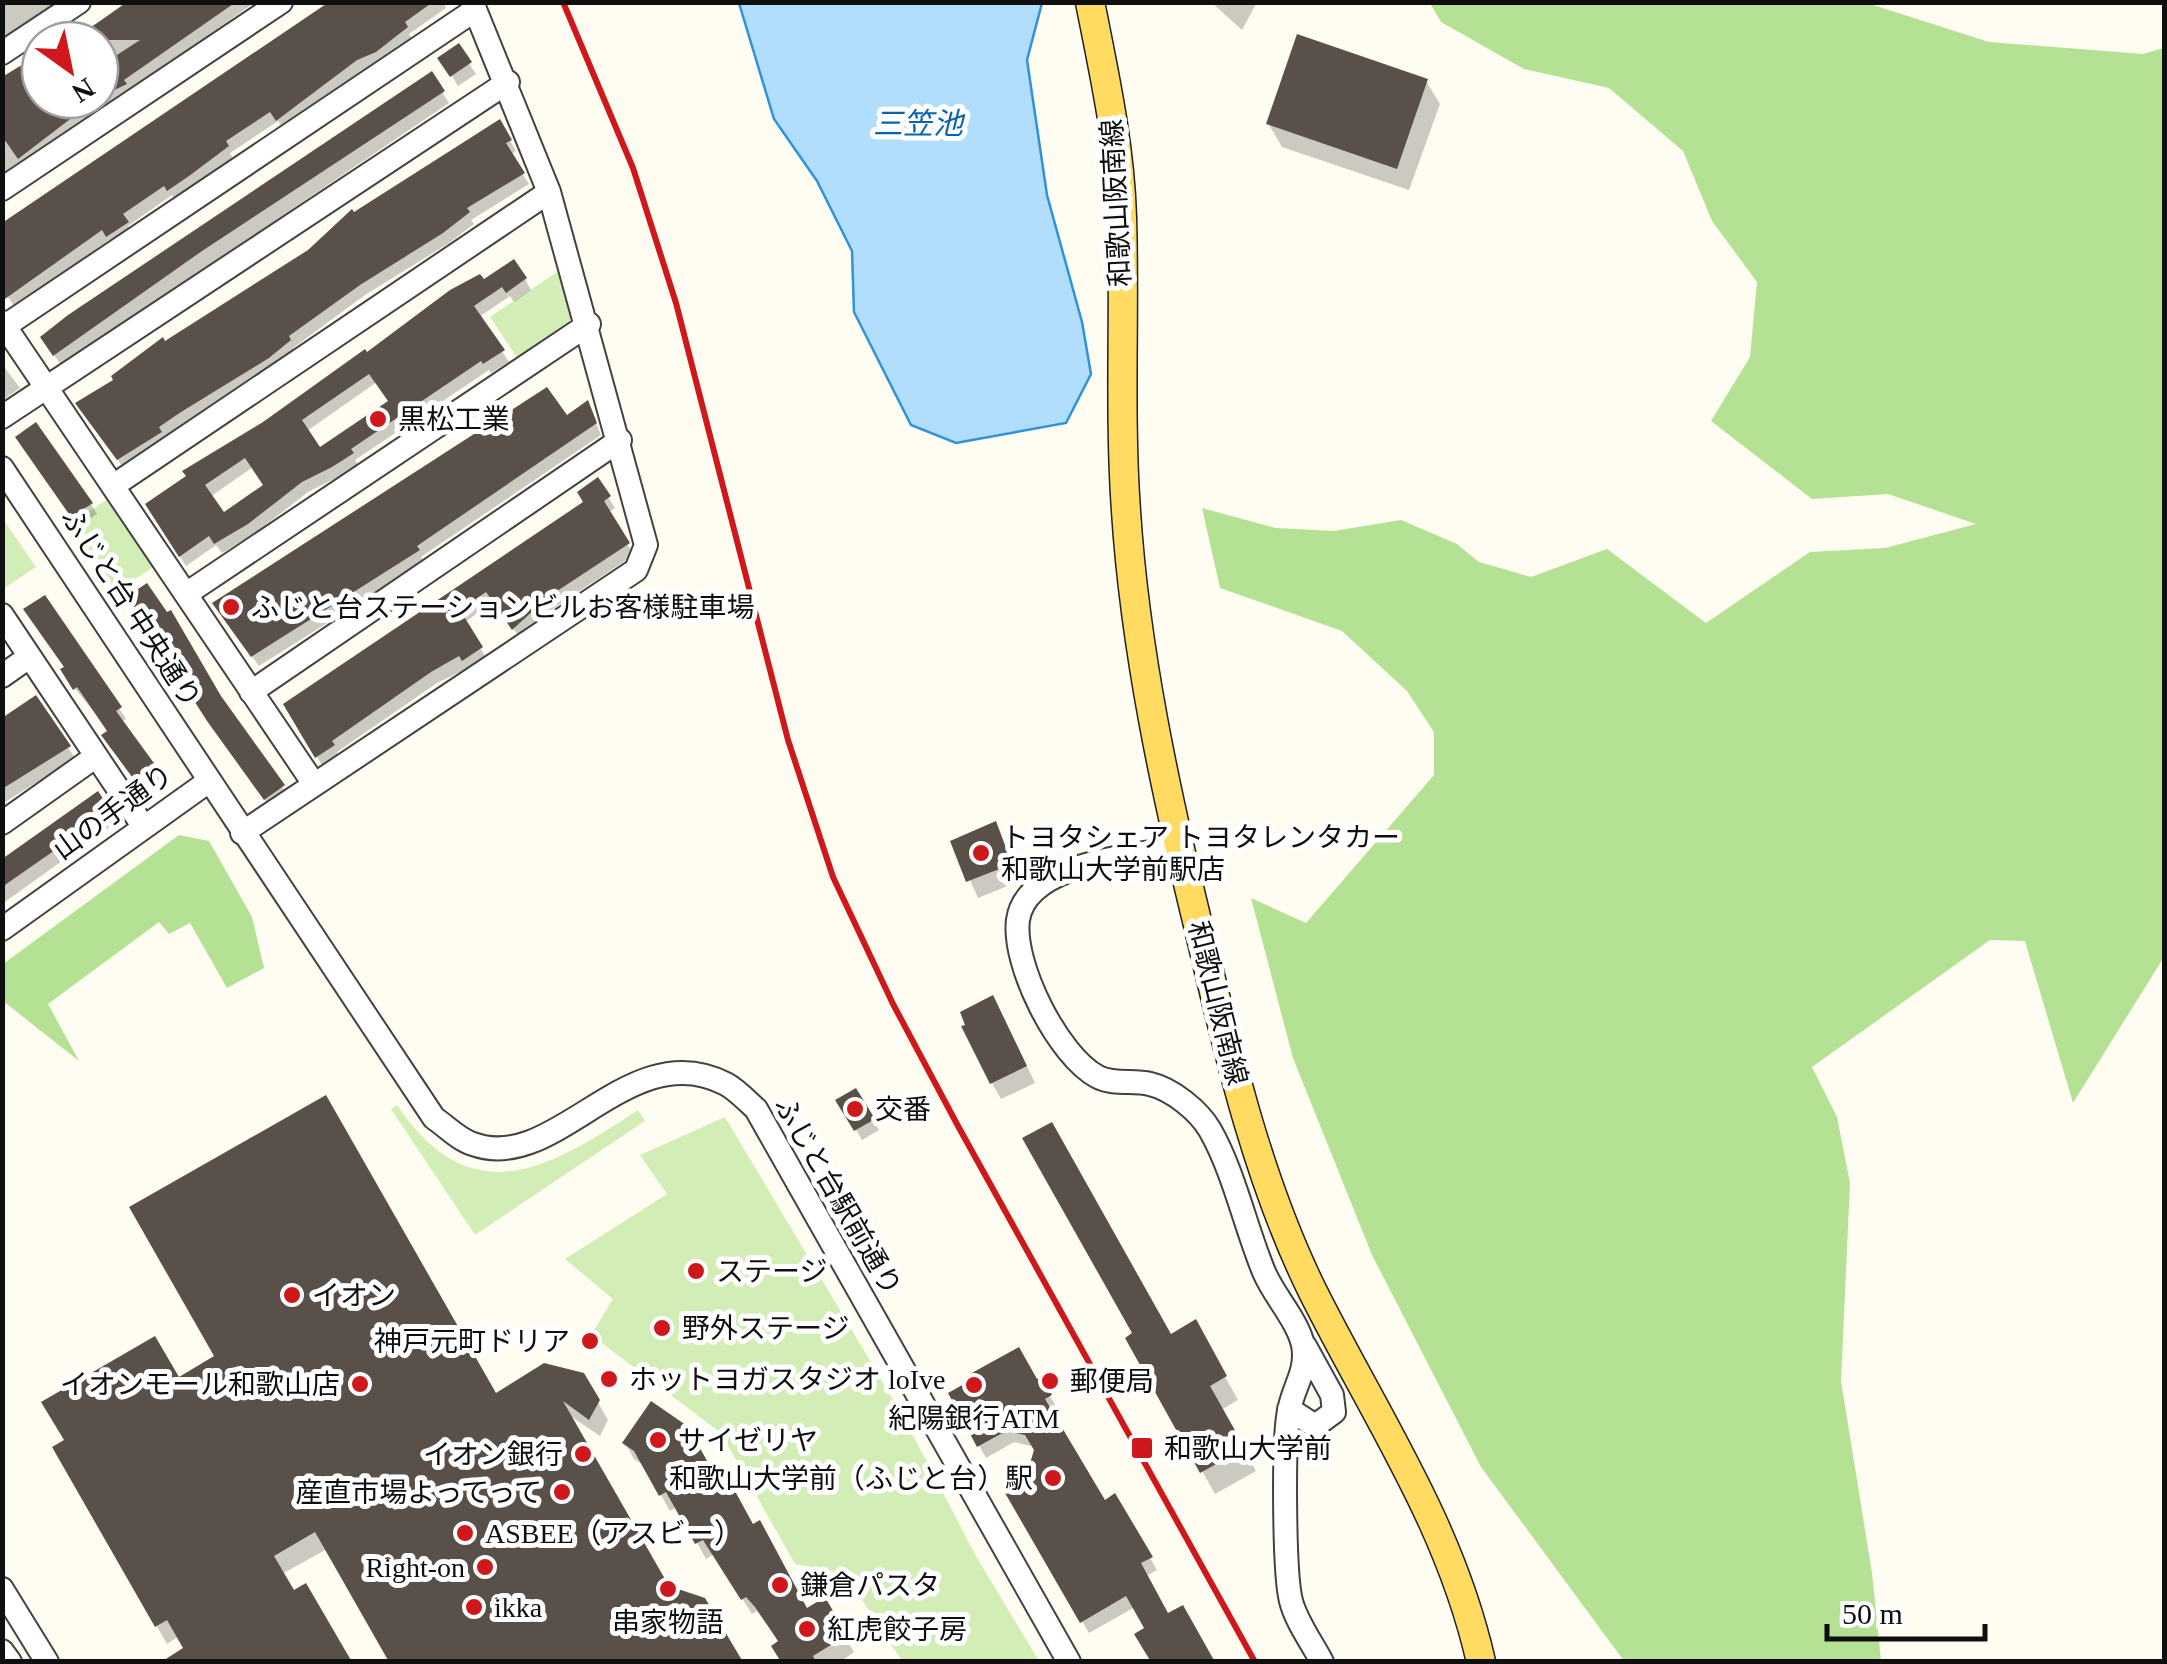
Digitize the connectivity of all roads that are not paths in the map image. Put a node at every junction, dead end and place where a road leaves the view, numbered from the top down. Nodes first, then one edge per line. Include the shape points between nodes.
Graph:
1 (79, 2) edge
2 (281, 2) edge
3 (1090, 2) edge
4 (473, 6) edge
5 (2, 53) edge
6 (508, 82) junction
7 (2, 189) edge
8 (550, 192) junction
9 (4, 324) edge
10 (589, 324) junction
11 (46, 387) junction
12 (2, 417) edge
13 (620, 440) junction
14 (2, 468) edge
15 (113, 486) junction
16 (186, 594) junction
17 (2, 615) edge
18 (30, 657) junction
19 (2, 676) edge
20 (251, 692) junction
21 (95, 756) junction
22 (209, 781) junction
23 (314, 784) junction
24 (2, 823) edge
25 (144, 826) junction
26 (242, 833) junction
27 (1181, 848) junction
28 (2, 929) edge
29 (1303, 1343) junction
30 (1289, 1409) junction
31 (2, 1589) edge
32 (2, 1651) edge
33 (10, 1662) edge
34 (48, 1662) edge
35 (1069, 1662) edge
36 (1322, 1662) edge
37 (1481, 1662) edge

1 - 5 street
2 - 7 street
3 - 27 main road, 和歌山阪南線 via 1122,212 1126,514 1137,612
4 - 6 street
4 - 9 street
6 - 8 street
6 - 11 street
8 - 10 street
8 - 15 street
9 - 11 street
10 - 13 street
10 - 16 street
11 - 12 street
11 - 15 street
13 - 20 street
13 - 23 street via 646,545 636,570
14 - 22 street, ふじと台 中央通り
15 - 16 street
16 - 20 street
17 - 18 street
18 - 19 street
18 - 21 street
20 - 23 street
21 - 24 street
21 - 25 street
22 - 25 street, 山の手通り
22 - 26 street, 山の手通り
23 - 26 street
25 - 28 street, 山の手通り
26 - 35 street, ふじと台駅前通り via 434,1118 470,1144 502,1150 544,1135 654,1076 692,1074 726,1084 756,1109
27 - 29 street via 1082,866 1042,882 1024,899 1020,938 1043,1011 1079,1063 1098,1077 1152,1084 1210,1128 1266,1276
27 - 37 main road, 和歌山阪南線 via 1275,1205 1312,1290 1440,1530
29 - 30 street via 1304,1373
29 - 30 street via 1332,1394 1334,1412 1315,1426
30 - 36 street via 1291,1600
31 - 34 street
32 - 33 street

